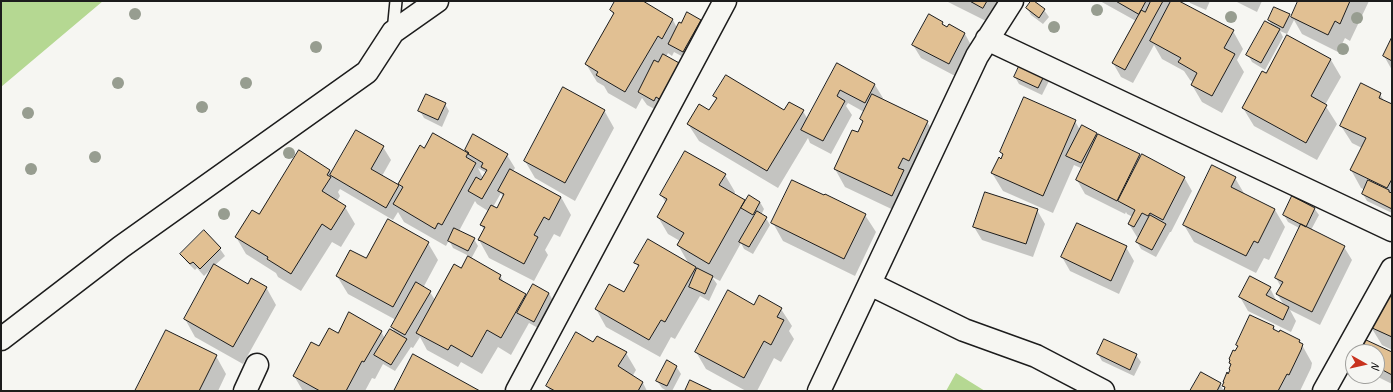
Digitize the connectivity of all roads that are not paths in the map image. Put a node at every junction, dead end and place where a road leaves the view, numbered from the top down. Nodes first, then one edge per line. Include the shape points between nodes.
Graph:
1 (396, 1) edge
2 (437, 1) edge
3 (725, 1) edge
4 (1012, 1) edge
5 (393, 32) junction
6 (987, 39) junction
7 (1392, 230) edge
8 (1392, 269) edge
9 (870, 284) junction
10 (1, 338) edge
11 (257, 365) dead end
12 (245, 391) edge
13 (516, 391) edge
14 (819, 391) edge
15 (1103, 391) edge
16 (1324, 391) edge

1 - 5 lane
2 - 5 street
3 - 13 street
4 - 6 street
5 - 10 street via 367,72 121,247
6 - 7 street
6 - 9 street
8 - 16 street
9 - 14 street
9 - 15 street via 964,330 1036,356
11 - 12 street

